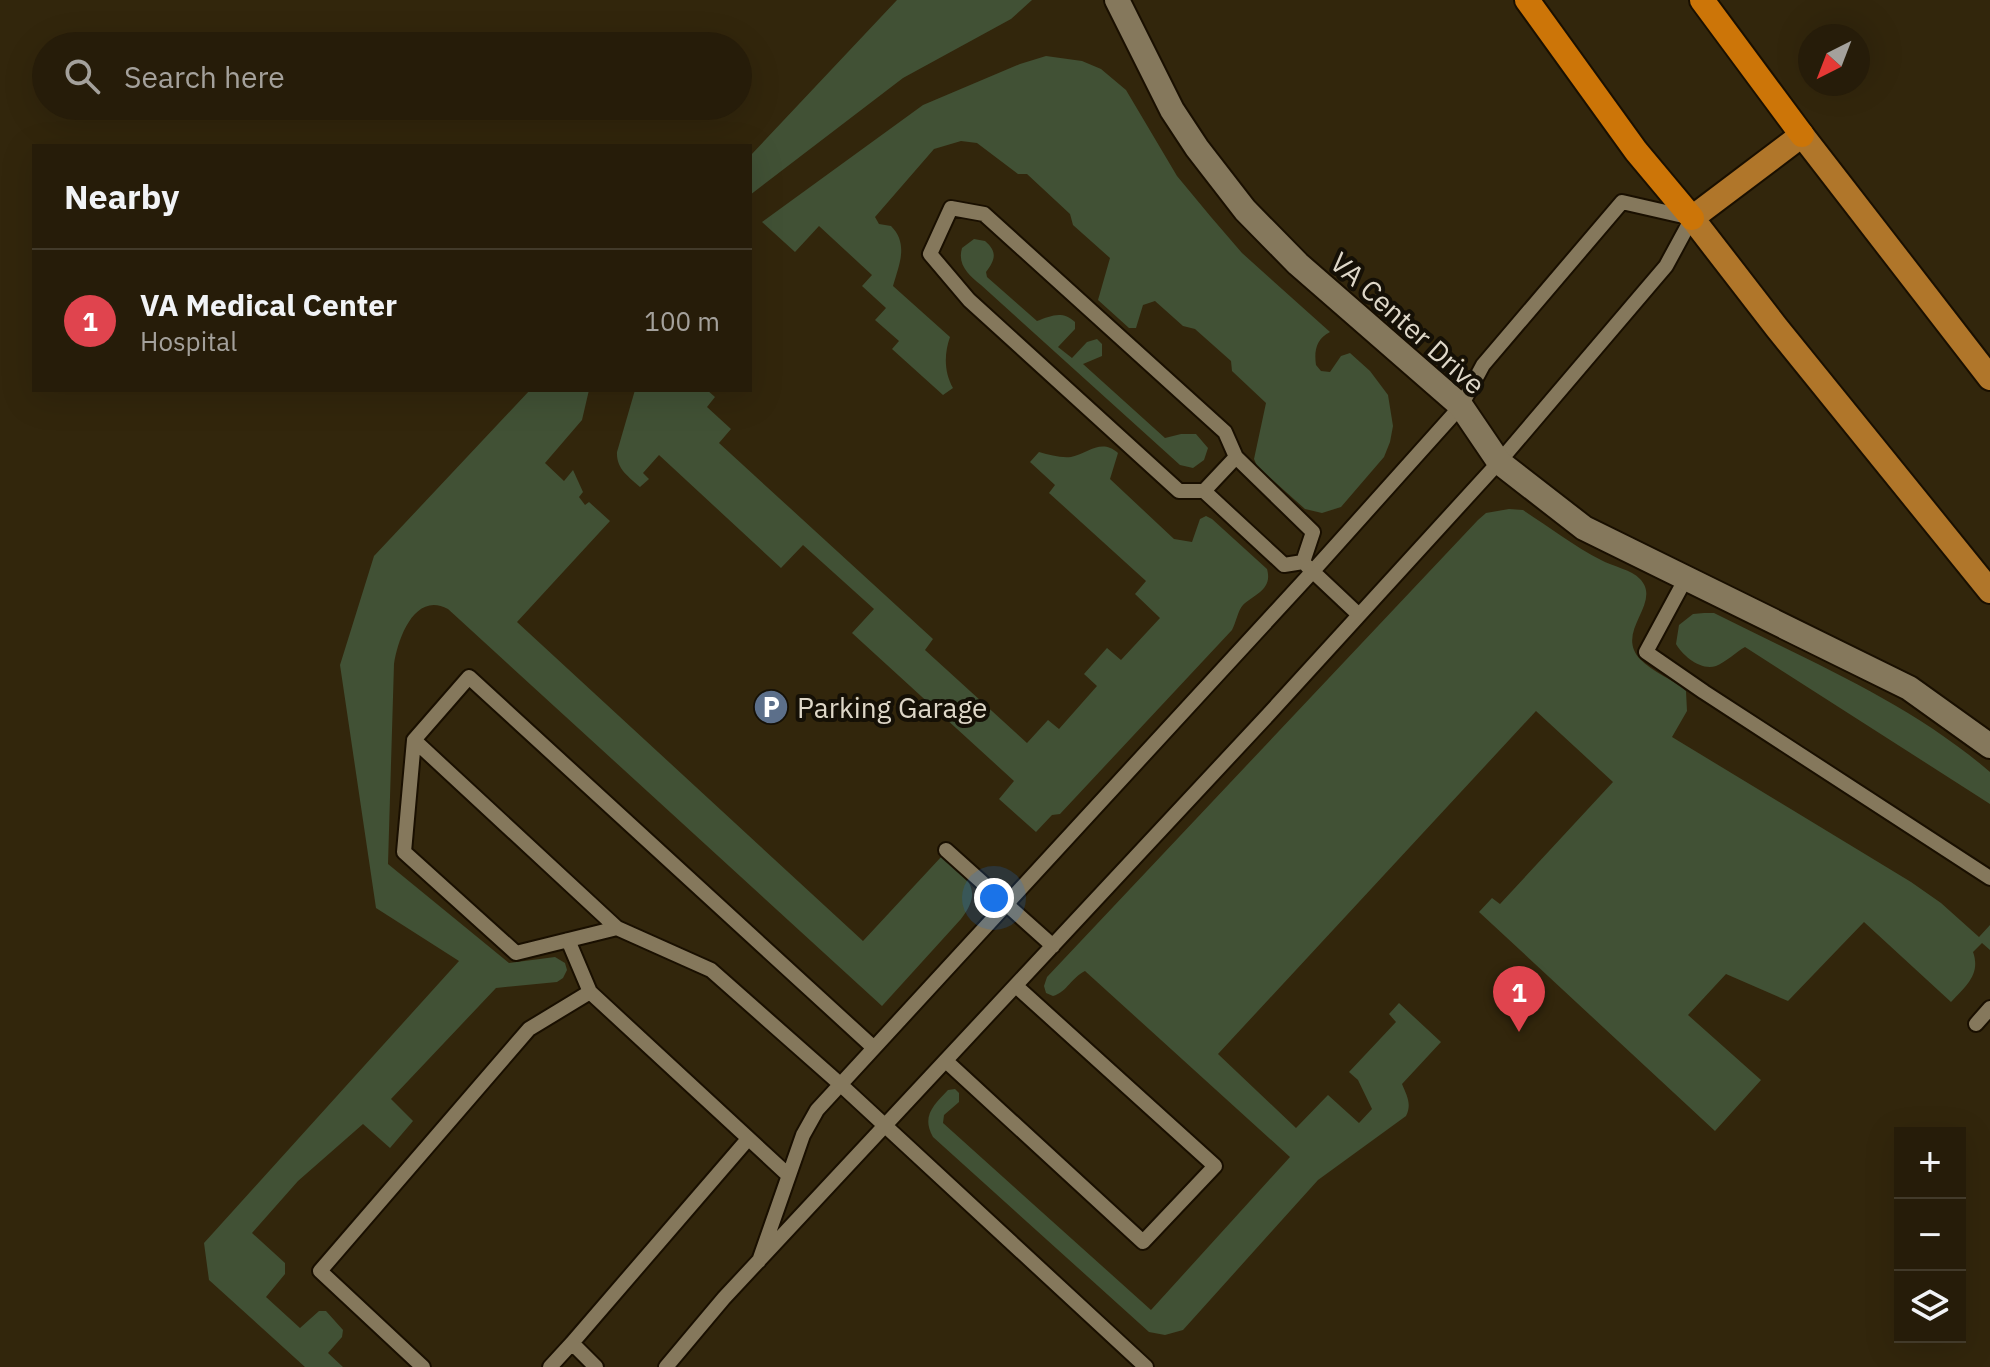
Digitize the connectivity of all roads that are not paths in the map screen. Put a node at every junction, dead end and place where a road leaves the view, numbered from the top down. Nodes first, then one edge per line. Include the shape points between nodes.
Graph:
1 (1117, 0) edge
2 (1527, 0) edge
3 (1702, 0) edge
4 (1802, 135) junction
5 (1692, 218) junction
6 (1990, 378) edge
7 (1461, 406) junction
8 (1236, 457) junction
9 (1499, 462) junction
10 (1204, 491) junction
11 (1308, 566) junction
12 (1686, 578) junction
13 (1990, 591) edge
14 (1359, 615) junction
15 (414, 740) junction
16 (1990, 746) edge
17 (946, 850) dead end
18 (1990, 878) edge
19 (1007, 904) junction
20 (617, 928) junction
21 (568, 940) junction
22 (1053, 946) junction
23 (1016, 986) junction
24 (590, 992) junction
25 (1990, 1008) edge
26 (1976, 1024) dead end
27 (874, 1048) junction
28 (946, 1061) junction
29 (840, 1084) junction
30 (885, 1127) junction
31 (748, 1139) junction
32 (788, 1175) junction
33 (759, 1261) junction
34 (572, 1343) junction
35 (423, 1367) edge
36 (550, 1367) edge
37 (596, 1367) edge
38 (666, 1367) edge
39 (1146, 1367) edge

1 - 7 street, VA Center Drive via 1172,110 1245,210 1298,264
2 - 5 highway via 1636,151
3 - 4 highway
4 - 5 main road
4 - 6 main road
5 - 7 lane via 1622,202 1483,365
5 - 9 lane via 1666,266
5 - 13 main road
7 - 9 street, VA Center Drive
7 - 11 lane
8 - 10 lane
8 - 10 lane via 1225,432 984,214 951,208 930,254 969,300 1179,491
8 - 11 lane via 1313,532
9 - 12 street, VA Center Drive via 1584,528
9 - 14 lane
10 - 11 lane via 1284,565
11 - 14 lane
11 - 19 lane
12 - 16 street, VA Center Drive via 1909,688
12 - 18 lane via 1646,652
14 - 22 lane
15 - 20 lane
15 - 21 lane via 404,852 516,953
15 - 27 lane via 469,677
17 - 19 lane
19 - 22 lane
19 - 27 lane
20 - 21 lane
20 - 29 lane via 711,970
21 - 24 lane
22 - 23 lane
23 - 28 lane
23 - 28 lane via 1215,1166 1143,1242
24 - 31 lane
24 - 35 lane via 529,1029 320,1271
25 - 26 lane
27 - 29 lane
28 - 30 lane
29 - 30 lane
29 - 32 lane via 817,1110
30 - 33 lane
30 - 39 lane
31 - 32 lane
31 - 34 lane
32 - 33 lane
33 - 38 lane
34 - 36 lane
34 - 37 lane

